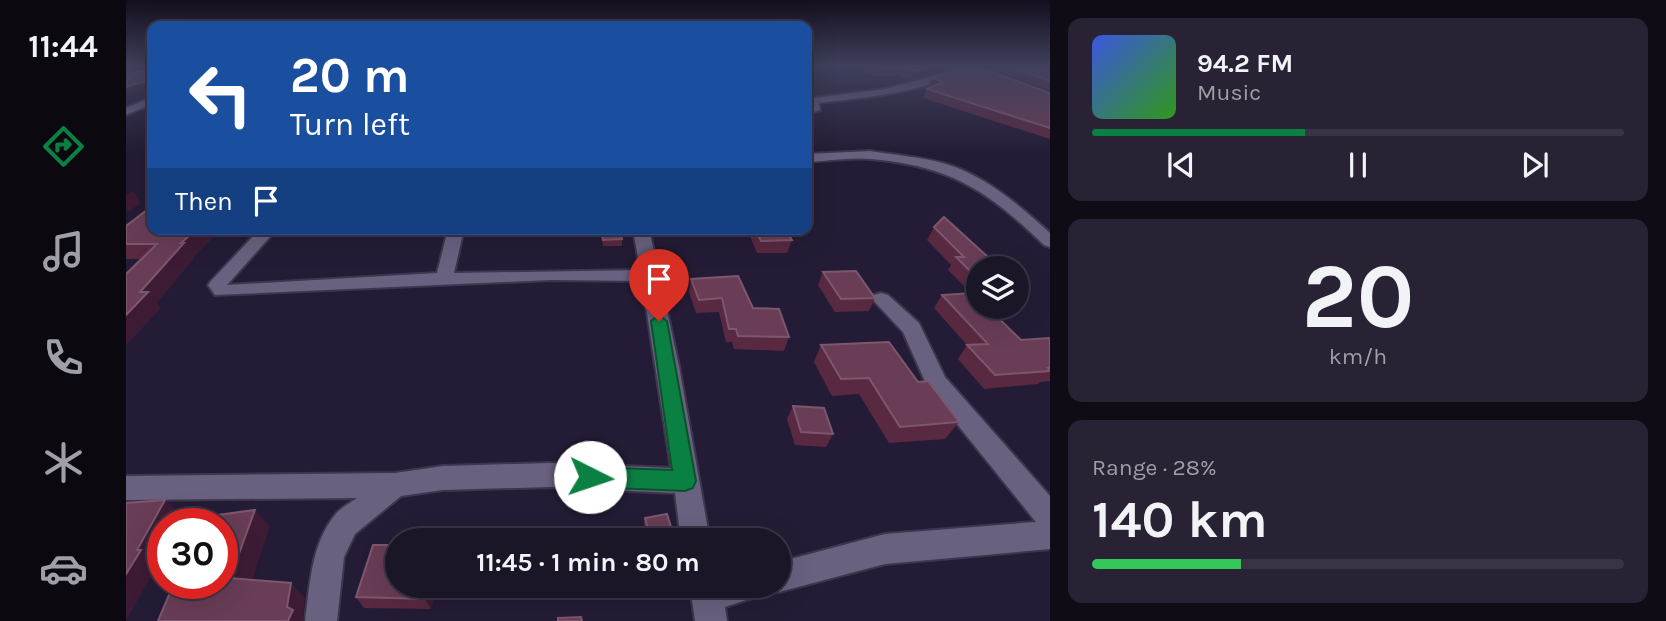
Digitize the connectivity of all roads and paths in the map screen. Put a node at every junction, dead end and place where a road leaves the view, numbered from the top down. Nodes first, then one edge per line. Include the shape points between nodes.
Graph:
1 (860, 95) edge
2 (812, 102) edge
3 (147, 103) edge
4 (127, 113) edge
5 (812, 158) edge
6 (263, 235) edge
7 (454, 235) edge
8 (641, 235) edge
9 (1050, 242) edge
10 (650, 276) junction
11 (444, 279) junction
12 (881, 299) dead end
13 (685, 481) junction
14 (395, 485) junction
15 (126, 488) edge
16 (1050, 517) edge
17 (694, 528) edge
18 (1050, 535) edge
19 (791, 573) edge
20 (321, 621) edge

1 - 2 street
3 - 4 street
5 - 9 street via 870,155 943,167 1014,208
6 - 11 street via 217,285 222,291
7 - 11 street
8 - 10 street
10 - 11 street
10 - 13 street
12 - 16 street via 912,328 936,382
13 - 14 street via 550,475 443,478
13 - 17 street
14 - 15 street
14 - 20 street via 345,524 329,555
18 - 19 street via 885,550

